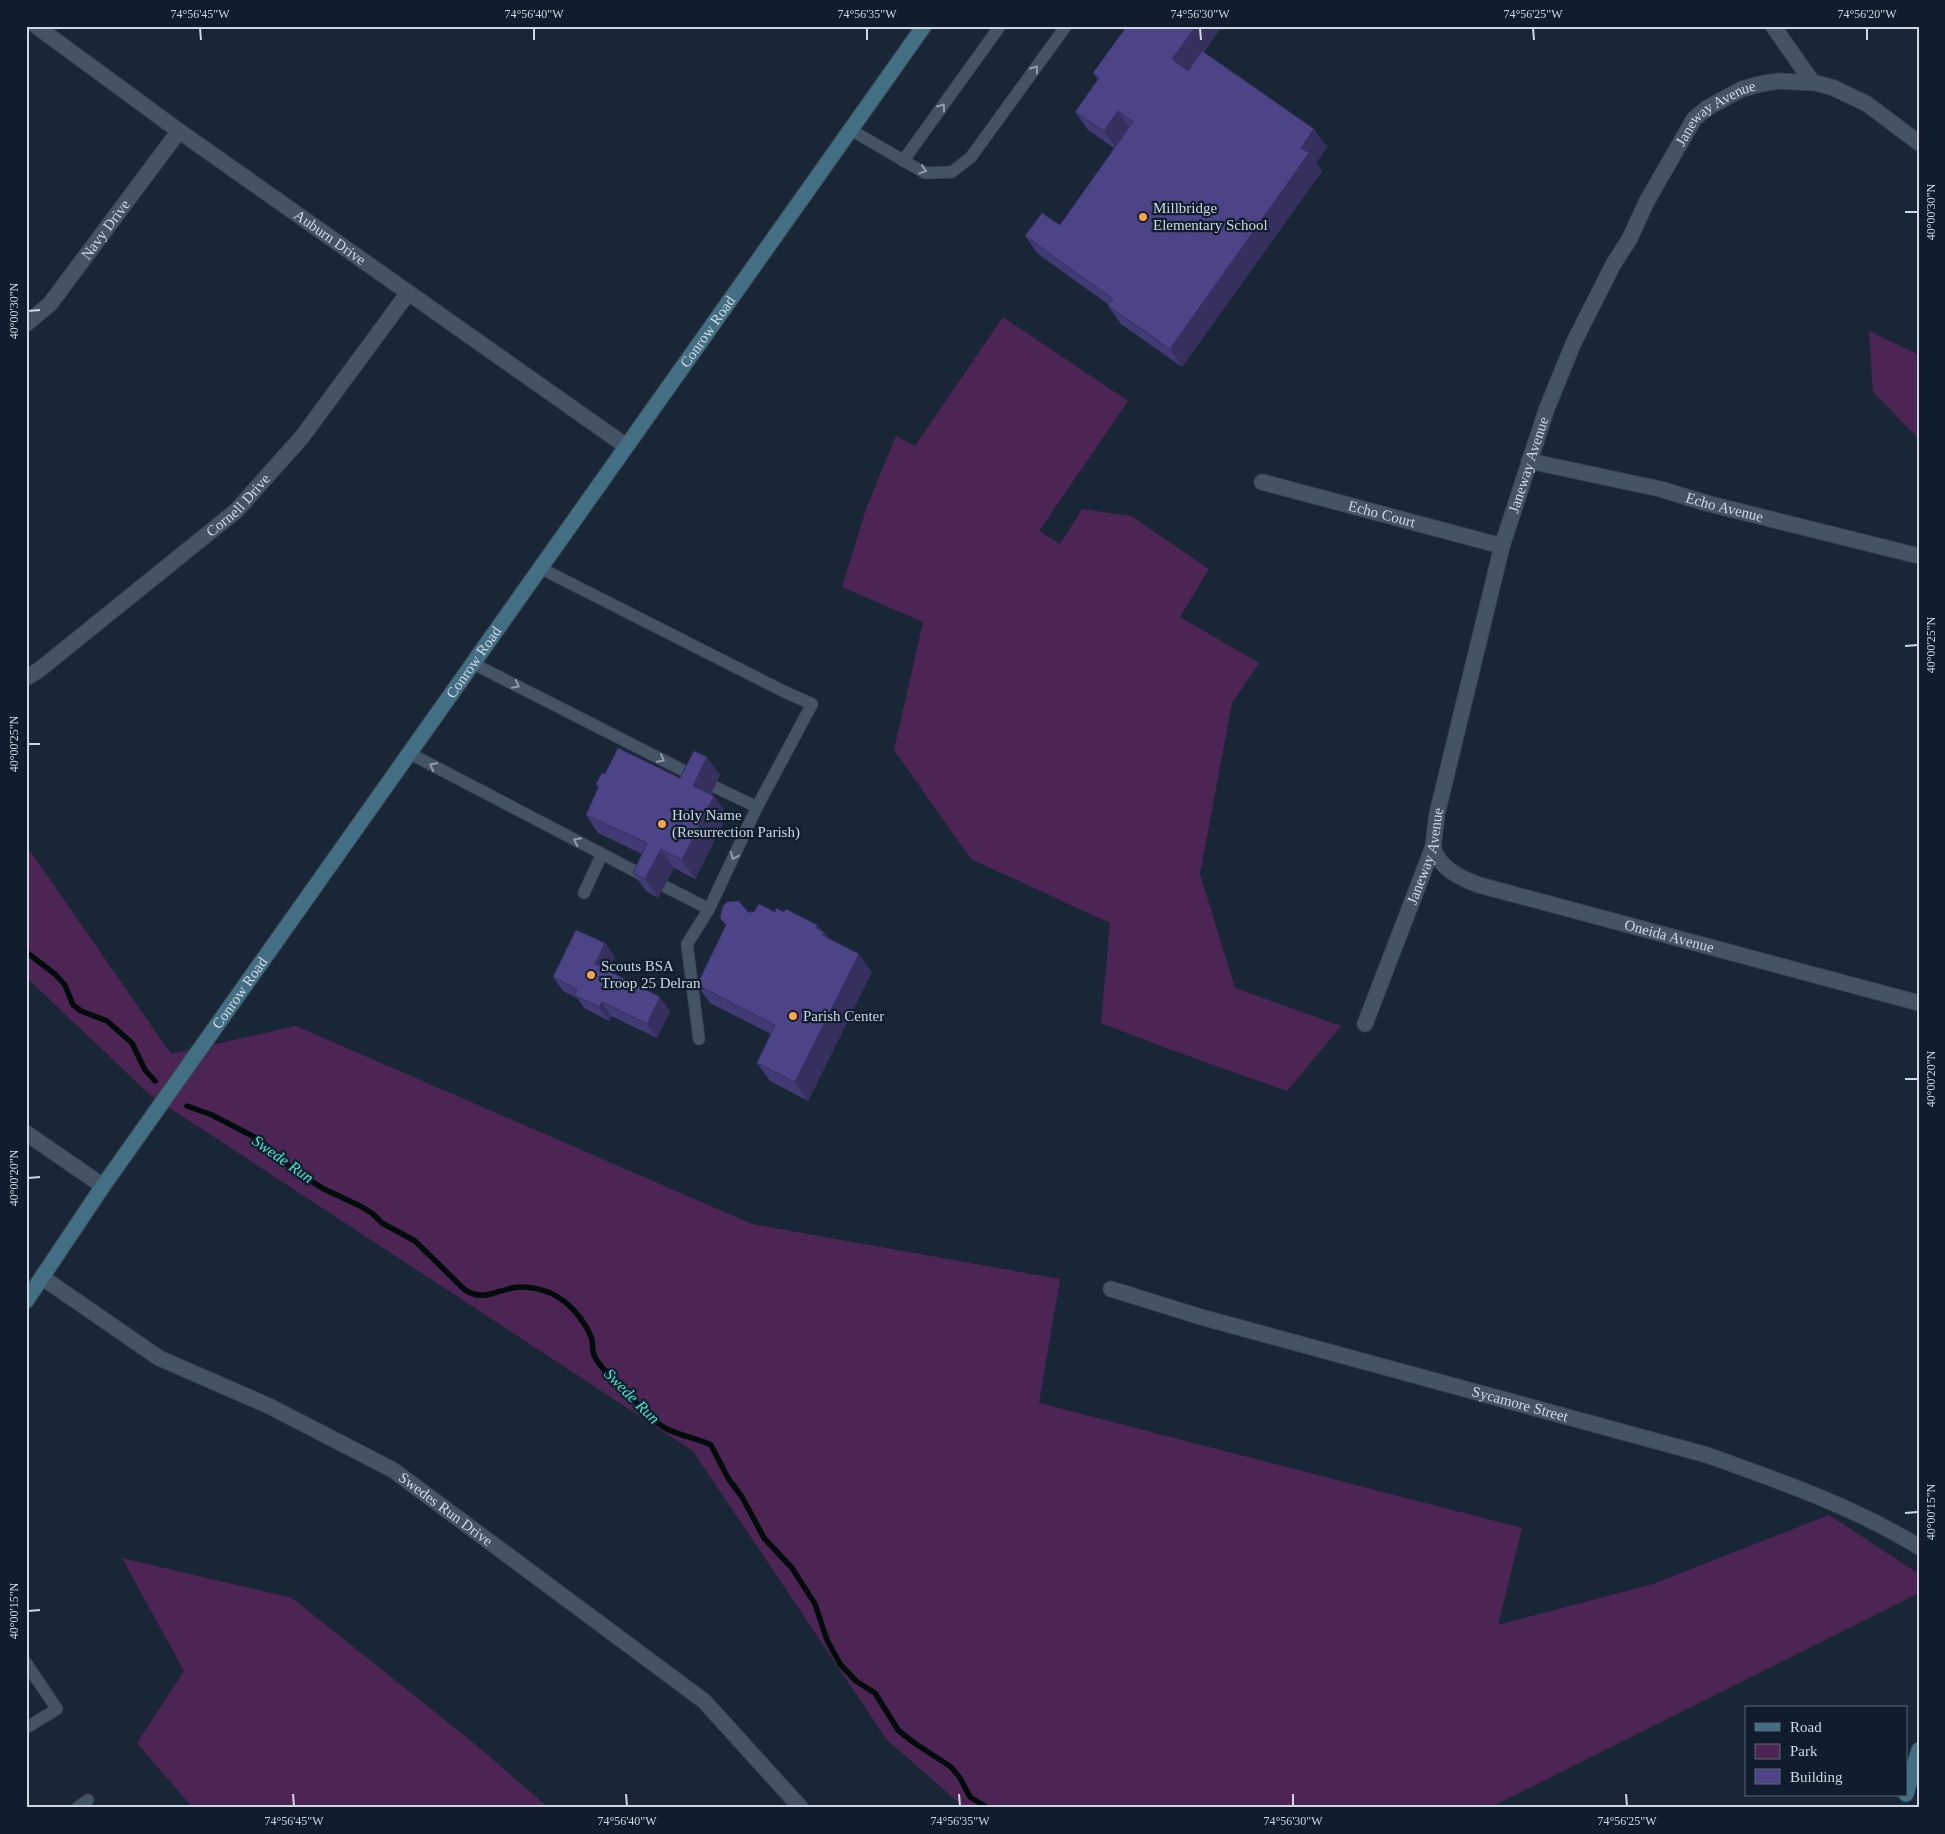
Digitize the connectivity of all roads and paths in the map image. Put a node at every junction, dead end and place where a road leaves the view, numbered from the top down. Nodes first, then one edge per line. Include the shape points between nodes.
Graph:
1 (36, 26) edge
2 (924, 26) edge
3 (1000, 26) edge
4 (1066, 26) edge
5 (1773, 26) edge
6 (1813, 83) junction
7 (851, 130) junction
8 (179, 131) junction
9 (1919, 143) edge
10 (903, 160) junction
11 (408, 293) junction
12 (26, 324) edge
13 (626, 446) junction
14 (1529, 461) junction
15 (1262, 482) dead end
16 (1502, 546) junction
17 (1919, 556) edge
18 (540, 568) junction
19 (472, 663) junction
20 (26, 678) edge
21 (408, 753) junction
22 (701, 780) edge
23 (714, 787) dead end
24 (757, 807) junction
25 (1433, 847) junction
26 (602, 854) junction
27 (652, 880) edge
28 (664, 886) dead end
29 (584, 893) dead end
30 (709, 909) junction
31 (1919, 1003) edge
32 (1365, 1024) dead end
33 (699, 1039) dead end
34 (26, 1134) edge
35 (103, 1186) junction
36 (43, 1278) junction
37 (1111, 1288) dead end
38 (26, 1302) edge
39 (1919, 1547) edge
40 (26, 1663) edge
41 (26, 1728) edge
42 (1919, 1750) edge
43 (1908, 1788) edge
44 (1906, 1796) edge
45 (88, 1800) dead end
46 (77, 1808) edge
47 (801, 1808) edge
48 (1902, 1808) edge

1 - 8 street, Auburn Drive
2 - 7 street, Conrow Road
10 -> 3 lane
10 -> 4 lane via 925,173 952,172 971,157
5 - 6 street
6 - 9 street, Janeway Avenue via 1834,88 1867,104
6 - 14 street, Janeway Avenue via 1779,81 1742,89 1694,119 1647,200 1574,342
7 - 10 lane
7 - 13 street, Conrow Road
8 - 11 street, Auburn Drive
8 - 12 street, Navy Drive via 50,304
11 - 13 street, Auburn Drive
11 - 20 street, Cornell Drive via 302,437 236,511
13 - 18 street, Conrow Road
14 - 16 street, Janeway Avenue
14 - 17 street, Echo Avenue via 1660,489
15 - 16 street, Echo Court
16 - 25 street, Janeway Avenue via 1437,814
18 - 19 street, Conrow Road
18 - 24 lane via 812,704
19 - 21 street, Conrow Road
19 -> 22 lane
26 -> 21 lane
21 - 35 street, Conrow Road
23 - 24 lane
24 -> 30 lane
25 - 31 street, Oneida Avenue via 1442,865 1462,879 1479,885
25 - 32 street, Janeway Avenue
26 - 27 lane
26 - 29 lane
28 - 30 lane
30 - 33 lane via 688,944
34 - 35 street
35 - 36 street, Conrow Road
36 - 38 street, Conrow Road
36 - 47 street, Swedes Run Drive via 159,1358 269,1406 393,1470 704,1701
37 - 39 street, Sycamore Street via 1201,1317 1707,1455 1843,1507
40 - 41 lane via 57,1709
42 - 43 street
44 - 48 street
45 - 46 lane

